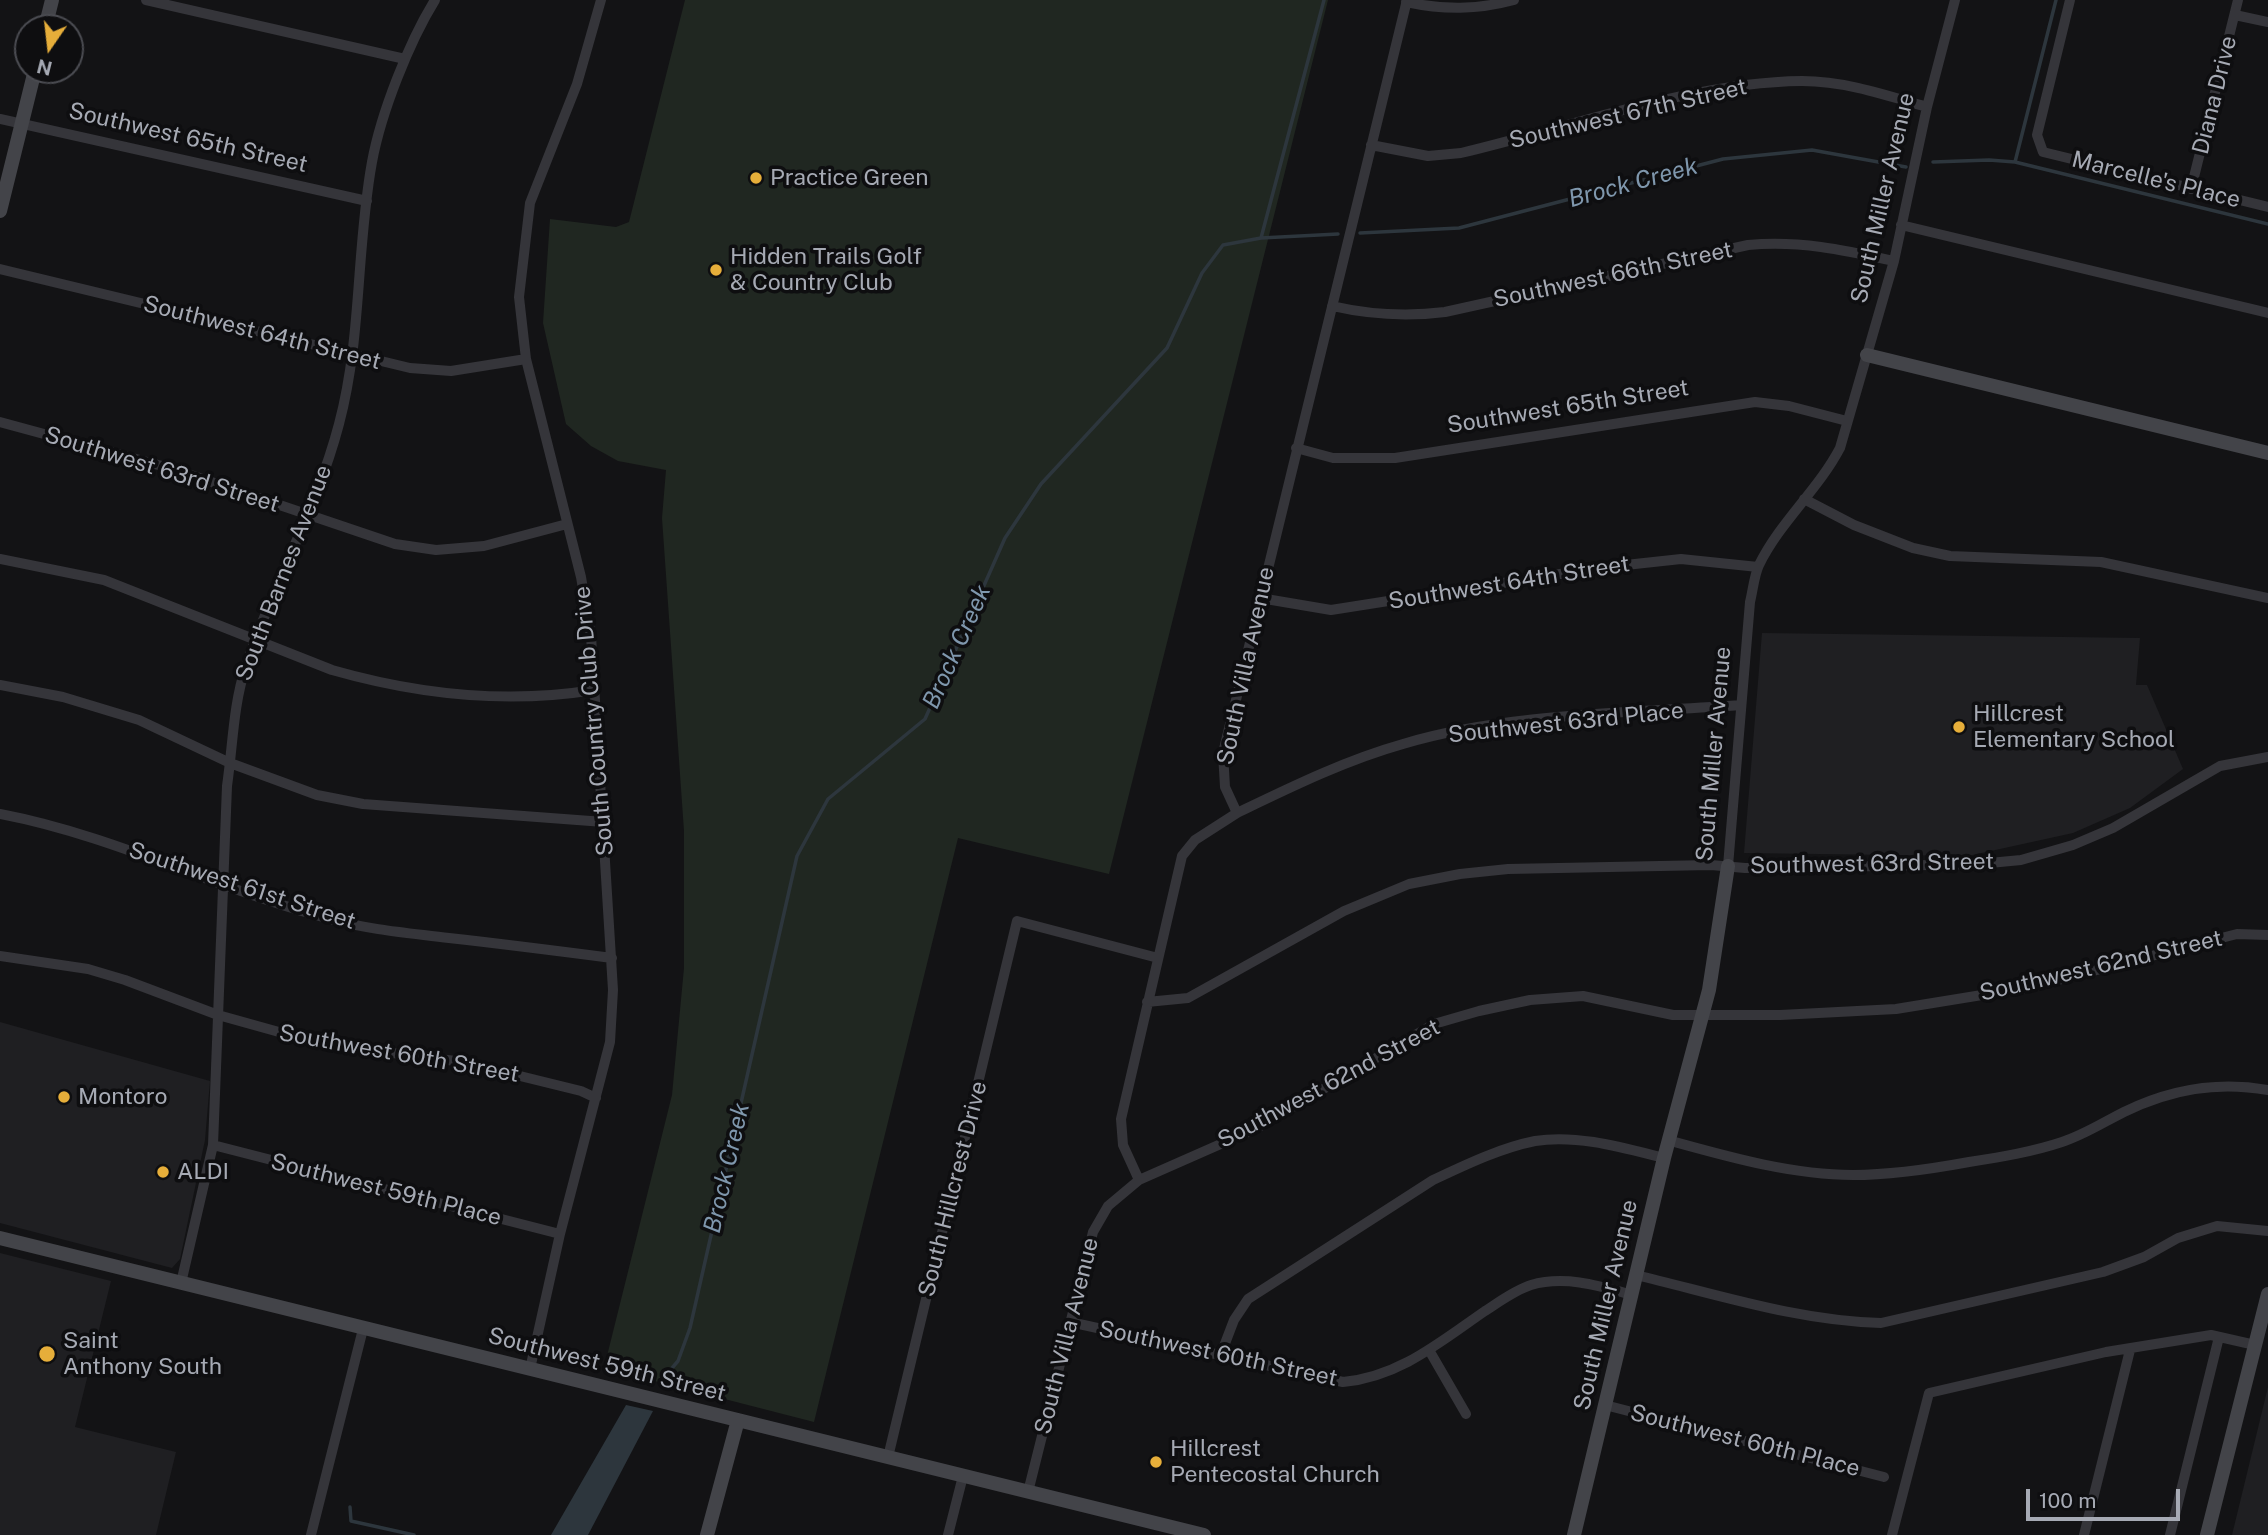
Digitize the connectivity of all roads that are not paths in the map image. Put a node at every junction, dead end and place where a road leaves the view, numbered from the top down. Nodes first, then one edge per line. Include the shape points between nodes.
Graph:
1 (146, 0) edge
2 (435, 0) edge
3 (601, 0) edge
4 (1514, 0) edge
5 (1955, 0) edge
6 (2070, 0) edge
7 (2238, 0) edge
8 (1406, 1) edge
9 (2235, 15) junction
10 (2268, 22) edge
11 (405, 59) junction
12 (32, 84) edge
13 (1927, 107) junction
14 (0, 118) edge
15 (22, 124) junction
16 (1371, 145) junction
17 (2191, 189) junction
18 (367, 201) junction
19 (2268, 207) edge
20 (0, 211) edge
21 (1901, 225) junction
22 (1894, 261) junction
23 (0, 270) edge
24 (1332, 306) junction
25 (2268, 313) edge
26 (353, 355) junction
27 (1867, 355) junction
28 (526, 359) junction
29 (1847, 421) junction
30 (0, 422) edge
31 (1296, 448) junction
32 (2268, 453) edge
33 (1804, 499) junction
34 (309, 514) junction
35 (567, 524) junction
36 (0, 559) edge
37 (1758, 567) junction
38 (1261, 597) junction
39 (2268, 598) edge
40 (257, 641) junction
41 (0, 685) edge
42 (594, 690) junction
43 (1741, 705) junction
44 (2268, 757) edge
45 (230, 763) junction
46 (1237, 813) junction
47 (0, 814) edge
48 (604, 822) junction
49 (1728, 866) junction
50 (224, 884) junction
51 (2268, 935) edge
52 (0, 956) edge
53 (612, 958) junction
54 (1158, 958) junction
55 (1147, 1002) junction
56 (1701, 1014) junction
57 (218, 1015) junction
58 (2268, 1090) edge
59 (596, 1098) junction
60 (1671, 1141) junction
61 (213, 1145) junction
62 (1664, 1158) junction
63 (1139, 1180) junction
64 (2268, 1231) edge
65 (560, 1234) junction
66 (0, 1238) edge
67 (1636, 1275) junction
68 (181, 1283) junction
69 (2268, 1294) edge
70 (1632, 1295) junction
71 (1070, 1322) junction
72 (363, 1329) junction
73 (2218, 1337) junction
74 (2255, 1345) junction
75 (1429, 1350) junction
76 (2130, 1350) junction
77 (1221, 1354) junction
78 (530, 1369) junction
79 (1605, 1405) junction
80 (1466, 1414) dead end
81 (738, 1420) junction
82 (888, 1457) junction
83 (962, 1476) junction
84 (1884, 1477) dead end
85 (1027, 1492) junction
86 (311, 1535) edge
87 (707, 1535) edge
88 (948, 1535) edge
89 (1204, 1535) edge
90 (1574, 1535) edge
91 (1892, 1535) edge
92 (2084, 1535) edge
93 (2170, 1535) edge
94 (2207, 1535) edge

1 - 11 street
2 - 11 street, South Barnes Avenue
3 - 28 street, South Country Club Drive via 577,84 530,203 519,297
4 - 8 street via 1465,9
5 - 13 street, South Miller Avenue
6 - 17 street, Marcelle's Place via 2037,135 2043,152
7 - 9 street, Diana Drive
8 - 16 street, South Villa Avenue
9 - 10 street
9 - 17 street, Diana Drive
11 - 18 street, South Barnes Avenue via 372,160
12 - 15 main road
13 - 16 street, Southwest 67th Street via 1848,85 1802,81 1750,85 1665,101 1461,153 1428,156
13 - 21 street, South Miller Avenue
14 - 15 street, Southwest 65th Street
15 - 18 street, Southwest 65th Street
15 - 20 main road
16 - 24 street, South Villa Avenue
17 - 19 street, Marcelle's Place
18 - 26 street, South Barnes Avenue
21 - 22 street, South Miller Avenue
21 - 25 street
22 - 24 street, Southwest 66th Street via 1822,245 1783,242 1748,245 1445,312 1404,317
22 - 27 street, South Miller Avenue
23 - 26 street, Southwest 64th Street
24 - 31 street, South Villa Avenue
26 - 28 street, Southwest 64th Street via 410,368 451,371
26 - 34 street, South Barnes Avenue via 340,424
27 - 29 street, South Miller Avenue
27 - 32 main road
28 - 35 street, South Country Club Drive
29 - 31 street, Southwest 65th Street via 1755,402 1395,458 1333,458
29 - 33 street, South Miller Avenue via 1826,474
30 - 34 street, Southwest 63rd Street via 123,454
31 - 38 street, South Villa Avenue
33 - 37 street, South Miller Avenue
33 - 39 street via 1854,525 1913,548 1950,556 2102,562
34 - 35 street, Southwest 63rd Street via 395,544 436,550 484,546
34 - 40 street, South Barnes Avenue
35 - 42 street, South Country Club Drive via 592,636
36 - 40 street via 104,580
37 - 38 street, Southwest 64th Street via 1681,559 1331,610
37 - 43 street, South Miller Avenue via 1750,602
38 - 46 street, South Villa Avenue via 1223,753 1225,787
40 - 42 street via 369,681 435,692 561,695
40 - 45 street, South Barnes Avenue via 237,700
41 - 45 street via 63,697 139,720
42 - 48 street, South Country Club Drive
43 - 46 street, Southwest 63rd Place via 1504,725 1406,743 1316,776
43 - 49 street, South Miller Avenue
44 - 49 street, Southwest 63rd Street via 2220,766 2113,828 2021,860
45 - 48 street via 317,794 363,804
45 - 50 street, South Barnes Avenue
46 - 54 street via 1195,839 1182,856
47 - 50 street, Southwest 61st Street via 99,838
48 - 53 street, South Country Club Drive
49 - 55 street, Southwest 63rd Street via 1508,869 1409,884 1343,911 1188,999
49 - 56 main road, South Miller Avenue via 1720,930
50 - 53 street, Southwest 61st Street via 333,920
50 - 57 street, South Barnes Avenue
51 - 56 street, Southwest 62nd Street via 2237,934 2031,987 1896,1009
52 - 57 street, Southwest 60th Street via 88,969
53 - 59 street, South Country Club Drive via 610,1042
54 - 55 street
54 - 82 street, South Hillcrest Drive via 1017,921
55 - 63 street via 1121,1119 1123,1145
56 - 60 main road, South Miller Avenue
56 - 63 street, Southwest 62nd Street via 1673,1015 1583,996 1530,1000 1434,1024 1268,1122
57 - 59 street, Southwest 60th Street via 322,1044 488,1067
57 - 61 street, South Barnes Avenue
58 - 60 street via 2202,1086 2170,1094 2066,1141 2025,1153 1890,1174 1813,1172
59 - 65 street, South Country Club Drive
60 - 62 main road, South Miller Avenue
61 - 65 street, Southwest 59th Place
61 - 68 street, South Barnes Avenue
62 - 67 main road, South Miller Avenue
62 - 77 street via 1581,1141 1537,1141 1457,1169 1248,1299
63 - 71 street, South Villa Avenue via 1100,1218
64 - 67 street via 2217,1226 2103,1272 1881,1322 1812,1317
65 - 78 street, South Country Club Drive
66 - 68 main road, Southwest 59th Street
67 - 70 main road, South Miller Avenue
68 - 72 main road, Southwest 59th Street
69 - 74 main road
70 - 75 street, Southwest 60th Street via 1588,1282 1532,1284
70 - 79 main road, South Miller Avenue
71 - 77 street, Southwest 60th Street
71 - 85 street, South Villa Avenue
72 - 78 main road, Southwest 59th Street
72 - 86 street
73 - 74 street
73 - 76 street
73 - 93 street
74 - 94 main road
75 - 77 street, Southwest 60th Street via 1404,1367 1343,1382
75 - 80 street
76 - 91 street via 1929,1393
76 - 92 street
78 - 81 main road, Southwest 59th Street
79 - 84 street, Southwest 60th Place
79 - 90 main road, South Miller Avenue
81 - 82 main road, Southwest 59th Street
81 - 87 main road
82 - 83 main road, Southwest 59th Street
83 - 85 main road, Southwest 59th Street
83 - 88 street
85 - 89 main road, Southwest 59th Street

